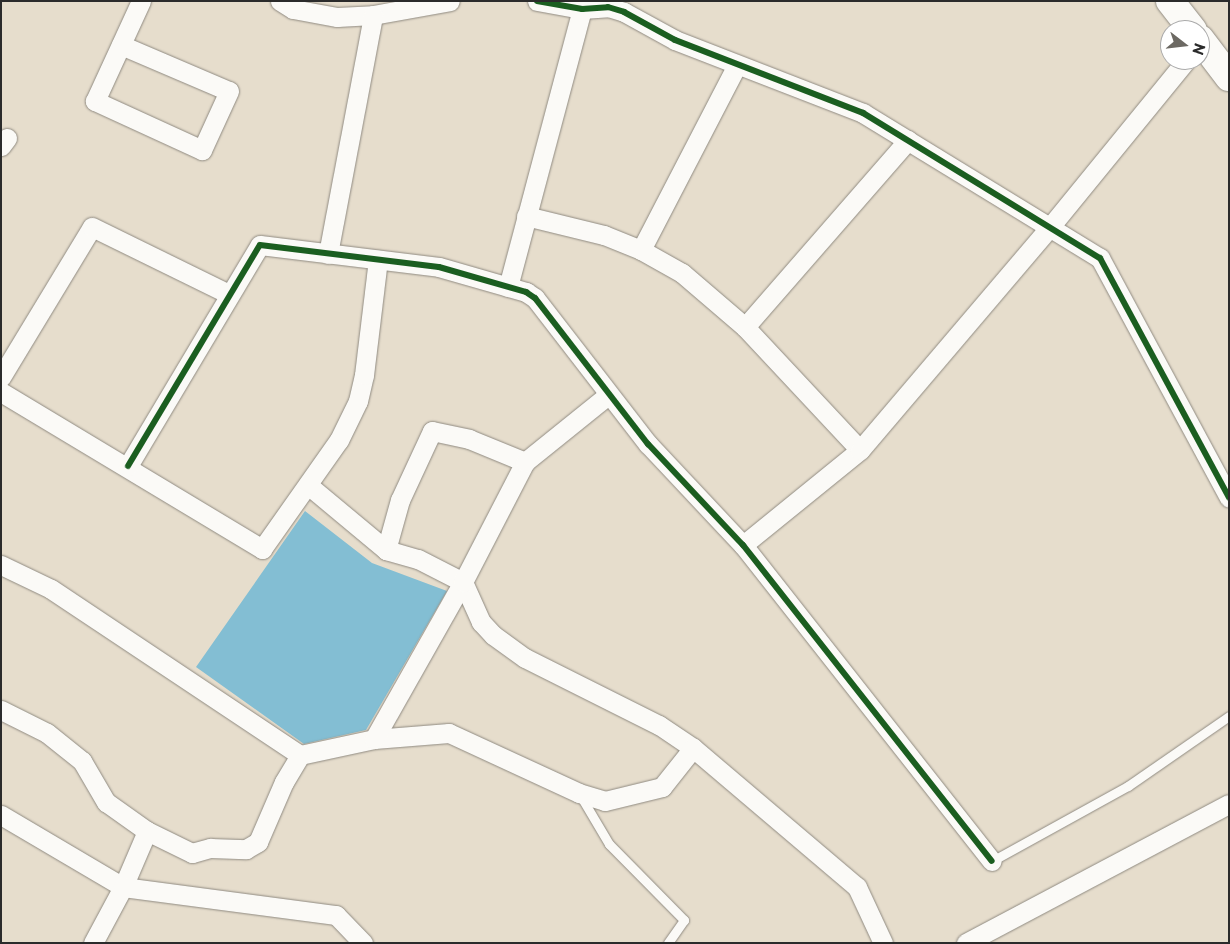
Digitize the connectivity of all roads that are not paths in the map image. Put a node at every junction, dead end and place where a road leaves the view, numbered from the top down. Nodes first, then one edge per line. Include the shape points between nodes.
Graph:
1 (141, 1) edge
2 (280, 1) edge
3 (450, 1) edge
4 (536, 1) edge
5 (1172, 2) edge
6 (582, 9) junction
7 (372, 15) junction
8 (1183, 20) edge
9 (121, 45) junction
10 (1210, 57) edge
11 (737, 65) junction
12 (1175, 70) edge
13 (1229, 77) edge
14 (908, 140) junction
15 (526, 216) junction
16 (1050, 227) junction
17 (641, 250) junction
18 (328, 254) junction
19 (378, 260) junction
20 (508, 287) junction
21 (229, 294) junction
22 (745, 327) junction
23 (1, 377) edge
24 (1, 392) edge
25 (608, 395) junction
26 (860, 450) junction
27 (525, 462) junction
28 (128, 466) junction
29 (308, 485) junction
30 (1226, 488) edge
31 (743, 545) junction
32 (386, 550) junction
33 (1, 565) edge
34 (463, 582) junction
35 (1, 710) edge
36 (1229, 716) edge
37 (374, 739) junction
38 (693, 748) junction
39 (300, 755) junction
40 (578, 793) junction
41 (1229, 804) edge
42 (1, 815) edge
43 (147, 831) junction
44 (992, 861) joint
45 (123, 887) junction
46 (93, 943) edge
47 (363, 943) edge
48 (668, 943) edge
49 (883, 943) edge
50 (966, 943) edge

1 - 9 street
2 - 7 street via 293,9 337,17
3 - 7 street
4 - 6 street
5 - 8 highway
6 - 11 street via 608,7 624,12 676,40
6 - 15 street
7 - 18 street
9 - 9 street via 95,102 202,150 229,91
10 - 13 highway
11 - 14 street via 839,102
11 - 17 street
12 - 16 street
14 - 16 street
14 - 22 street
15 - 17 street via 604,235
15 - 20 street
16 - 26 street
16 - 30 street via 1100,258
17 - 22 street via 682,273
18 - 19 street
18 - 21 street via 260,245
19 - 20 street via 439,267
19 - 29 street via 358,402
20 - 25 street via 535,298
21 - 23 street via 92,226
21 - 28 street
22 - 26 street
24 - 28 street
25 - 27 street
25 - 31 street via 648,444
26 - 31 street
27 - 32 street via 469,439 432,431 400,500
27 - 34 street
28 - 29 street via 262,549
29 - 32 street
31 - 44 street
32 - 34 street via 418,559
33 - 39 street via 51,590
34 - 37 street
34 - 38 street via 481,622 493,635 525,658 659,725
35 - 43 street via 47,733 82,761 106,802
36 - 44 lane via 1128,786
37 - 39 street
37 - 40 street via 449,733
38 - 40 street via 662,787 605,801
38 - 49 street via 857,887
39 - 43 street via 284,782 258,842 246,849 210,848 192,854
40 - 48 lane via 609,844 684,920
41 - 50 street
42 - 45 street
43 - 45 street
45 - 46 street
45 - 47 street via 336,915

